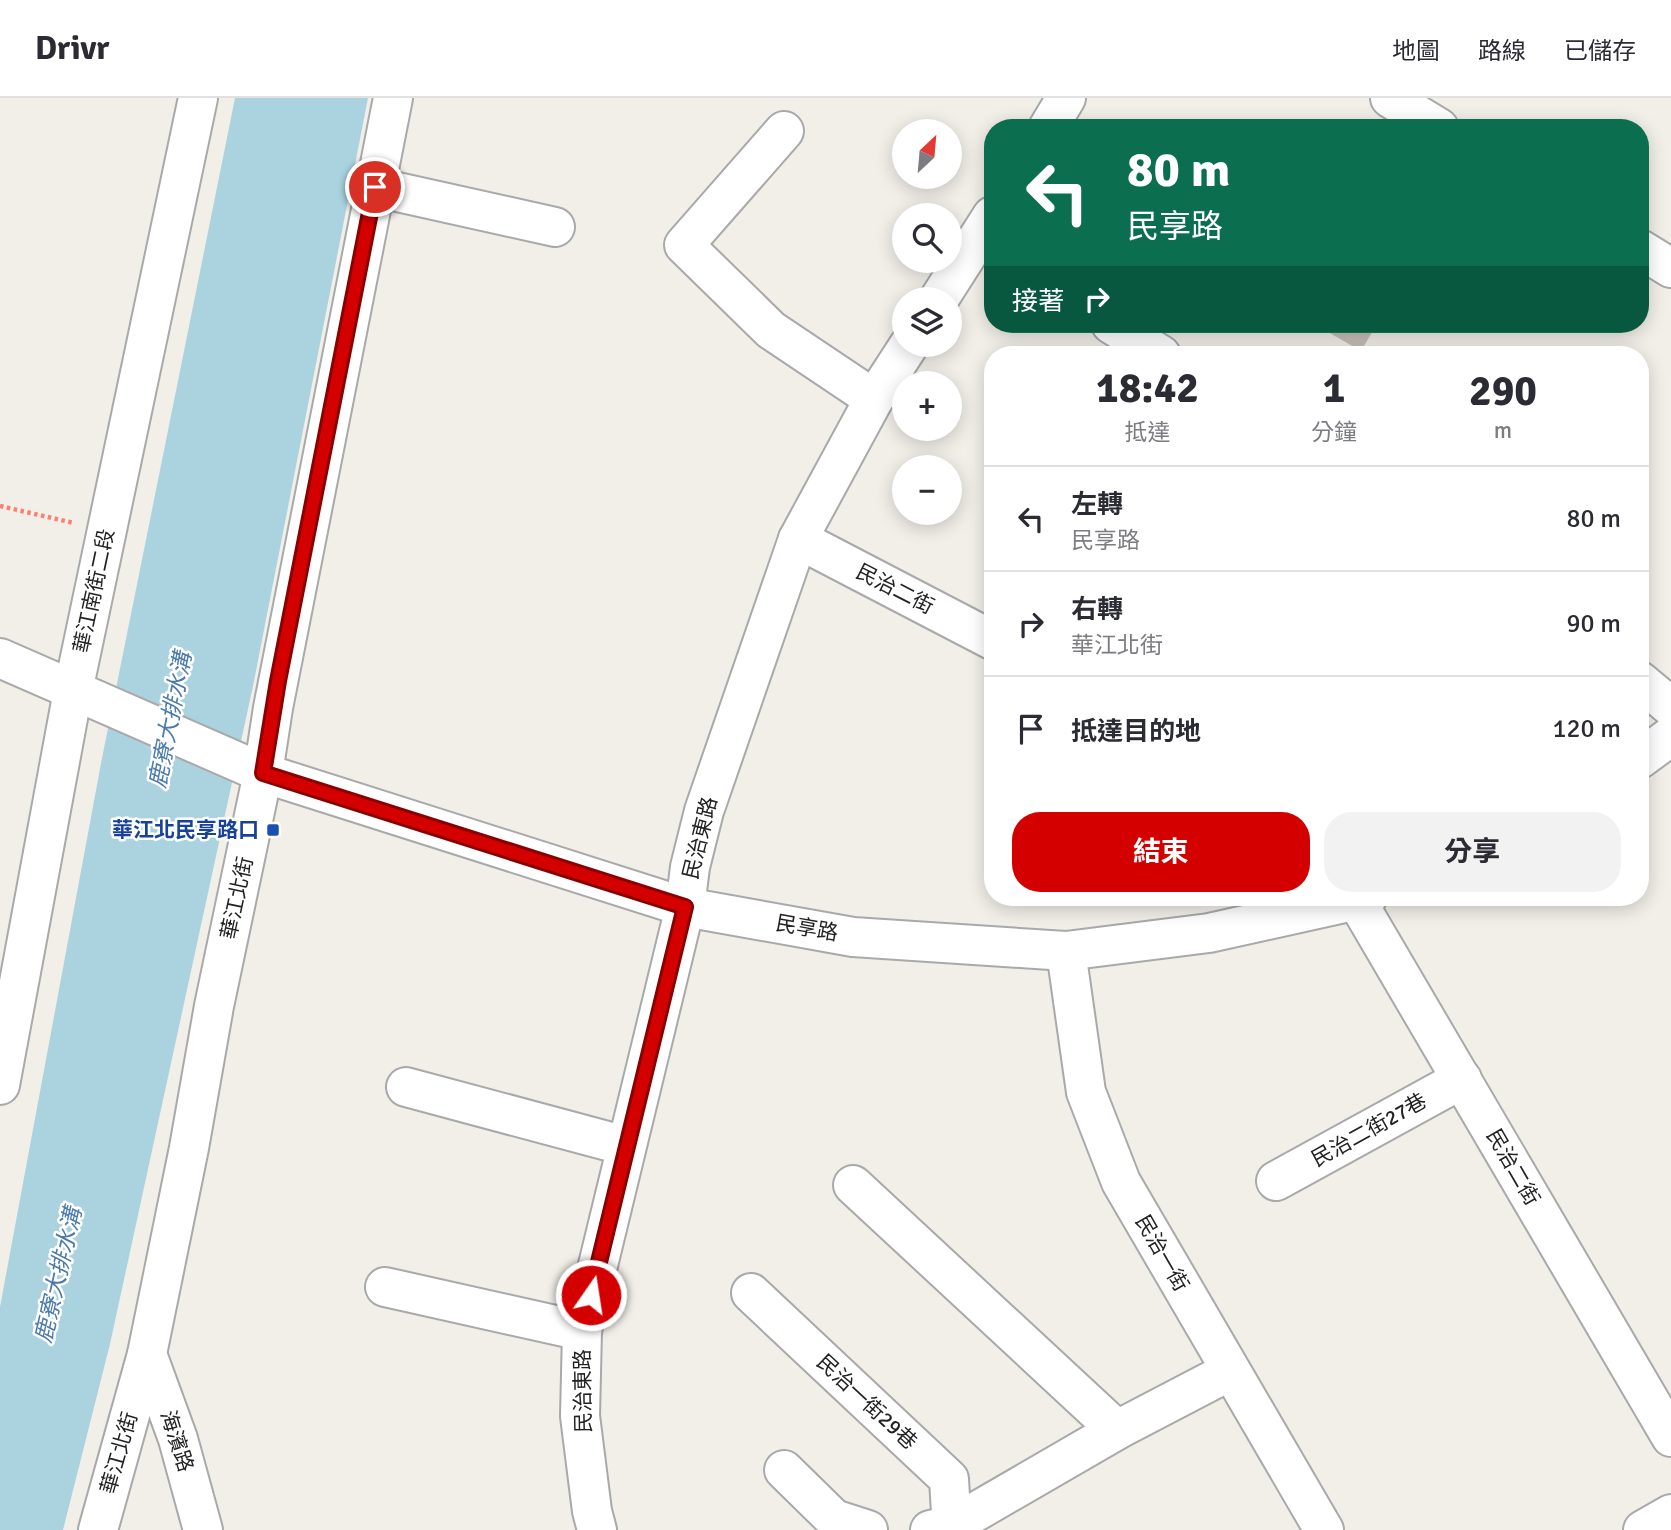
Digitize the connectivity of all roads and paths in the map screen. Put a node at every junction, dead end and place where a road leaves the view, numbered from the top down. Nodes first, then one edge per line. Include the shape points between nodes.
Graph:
1 (198, 98) edge
2 (393, 98) edge
3 (1066, 98) edge
4 (1390, 98) edge
5 (1053, 119) edge
6 (1424, 119) edge
7 (784, 131) dead end
8 (375, 187) junction
9 (555, 227) dead end
10 (984, 239) edge
11 (1649, 255) edge
12 (1671, 268) edge
13 (948, 287) edge
14 (1126, 333) edge
15 (1146, 346) edge
16 (901, 357) edge
17 (874, 399) junction
18 (0, 506) edge
19 (107, 530) junction
20 (798, 539) junction
21 (984, 636) edge
22 (0, 658) edge
23 (1649, 689) edge
24 (73, 691) junction
25 (1671, 707) edge
26 (1671, 736) edge
27 (1649, 752) edge
28 (263, 773) junction
29 (1329, 906) edge
30 (1364, 906) edge
31 (685, 907) junction
32 (0, 926) edge
33 (1066, 951) junction
34 (23, 963) junction
35 (1462, 1079) junction
36 (0, 1085) edge
37 (405, 1087) dead end
38 (626, 1146) junction
39 (1276, 1181) dead end
40 (853, 1185) dead end
41 (385, 1287) dead end
42 (751, 1293) dead end
43 (582, 1331) junction
44 (147, 1354) junction
45 (1230, 1371) junction
46 (1117, 1430) junction
47 (1671, 1437) edge
48 (784, 1470) dead end
49 (1671, 1514) edge
50 (945, 1528) edge
51 (98, 1530) edge
52 (203, 1530) edge
53 (597, 1530) edge
54 (868, 1530) edge
55 (1324, 1530) edge
56 (1643, 1530) edge

1 - 19 street, 華江南街二段
2 - 8 street, 華江北街
3 - 5 street
4 - 6 street
7 - 17 street via 684,245 771,330
8 - 9 street
8 - 28 street, 華江北街
10 - 13 street
11 - 12 street
14 - 15 street
16 - 17 street, 民治東路
17 - 20 street, 民治東路
18 - 19 path
19 - 24 street, 華江南街二段
20 - 21 street, 民治二街
20 - 31 street, 民治東路 via 704,811
22 - 24 street
23 - 25 street
24 - 28 street, 民享路
24 - 34 street, 華江南街二段
26 - 27 street
28 - 31 street, 民享路
28 - 44 street, 華江北街
29 - 33 street, 民享路 via 1209,933
30 - 35 street, 民治二街
31 - 33 street, 民享路 via 853,937
31 - 38 street, 民治東路
32 - 34 street
33 - 45 street, 民治一街 via 1086,1092 1121,1182
34 - 36 street, 華江南街二段
35 - 39 street, 民治二街27巷
35 - 47 street, 民治二街
37 - 38 street
38 - 43 street, 民治東路
40 - 46 street
41 - 43 street
42 - 50 street, 民治一街29巷 via 949,1479
43 - 53 street, 民治東路 via 580,1416
44 - 51 street, 華江北街
44 - 52 street, 海濱路 via 178,1439
45 - 46 street, 民治一街29巷
45 - 55 street, 民治一街
46 - 50 street, 民治一街29巷
48 - 54 street via 834,1519
49 - 56 street

